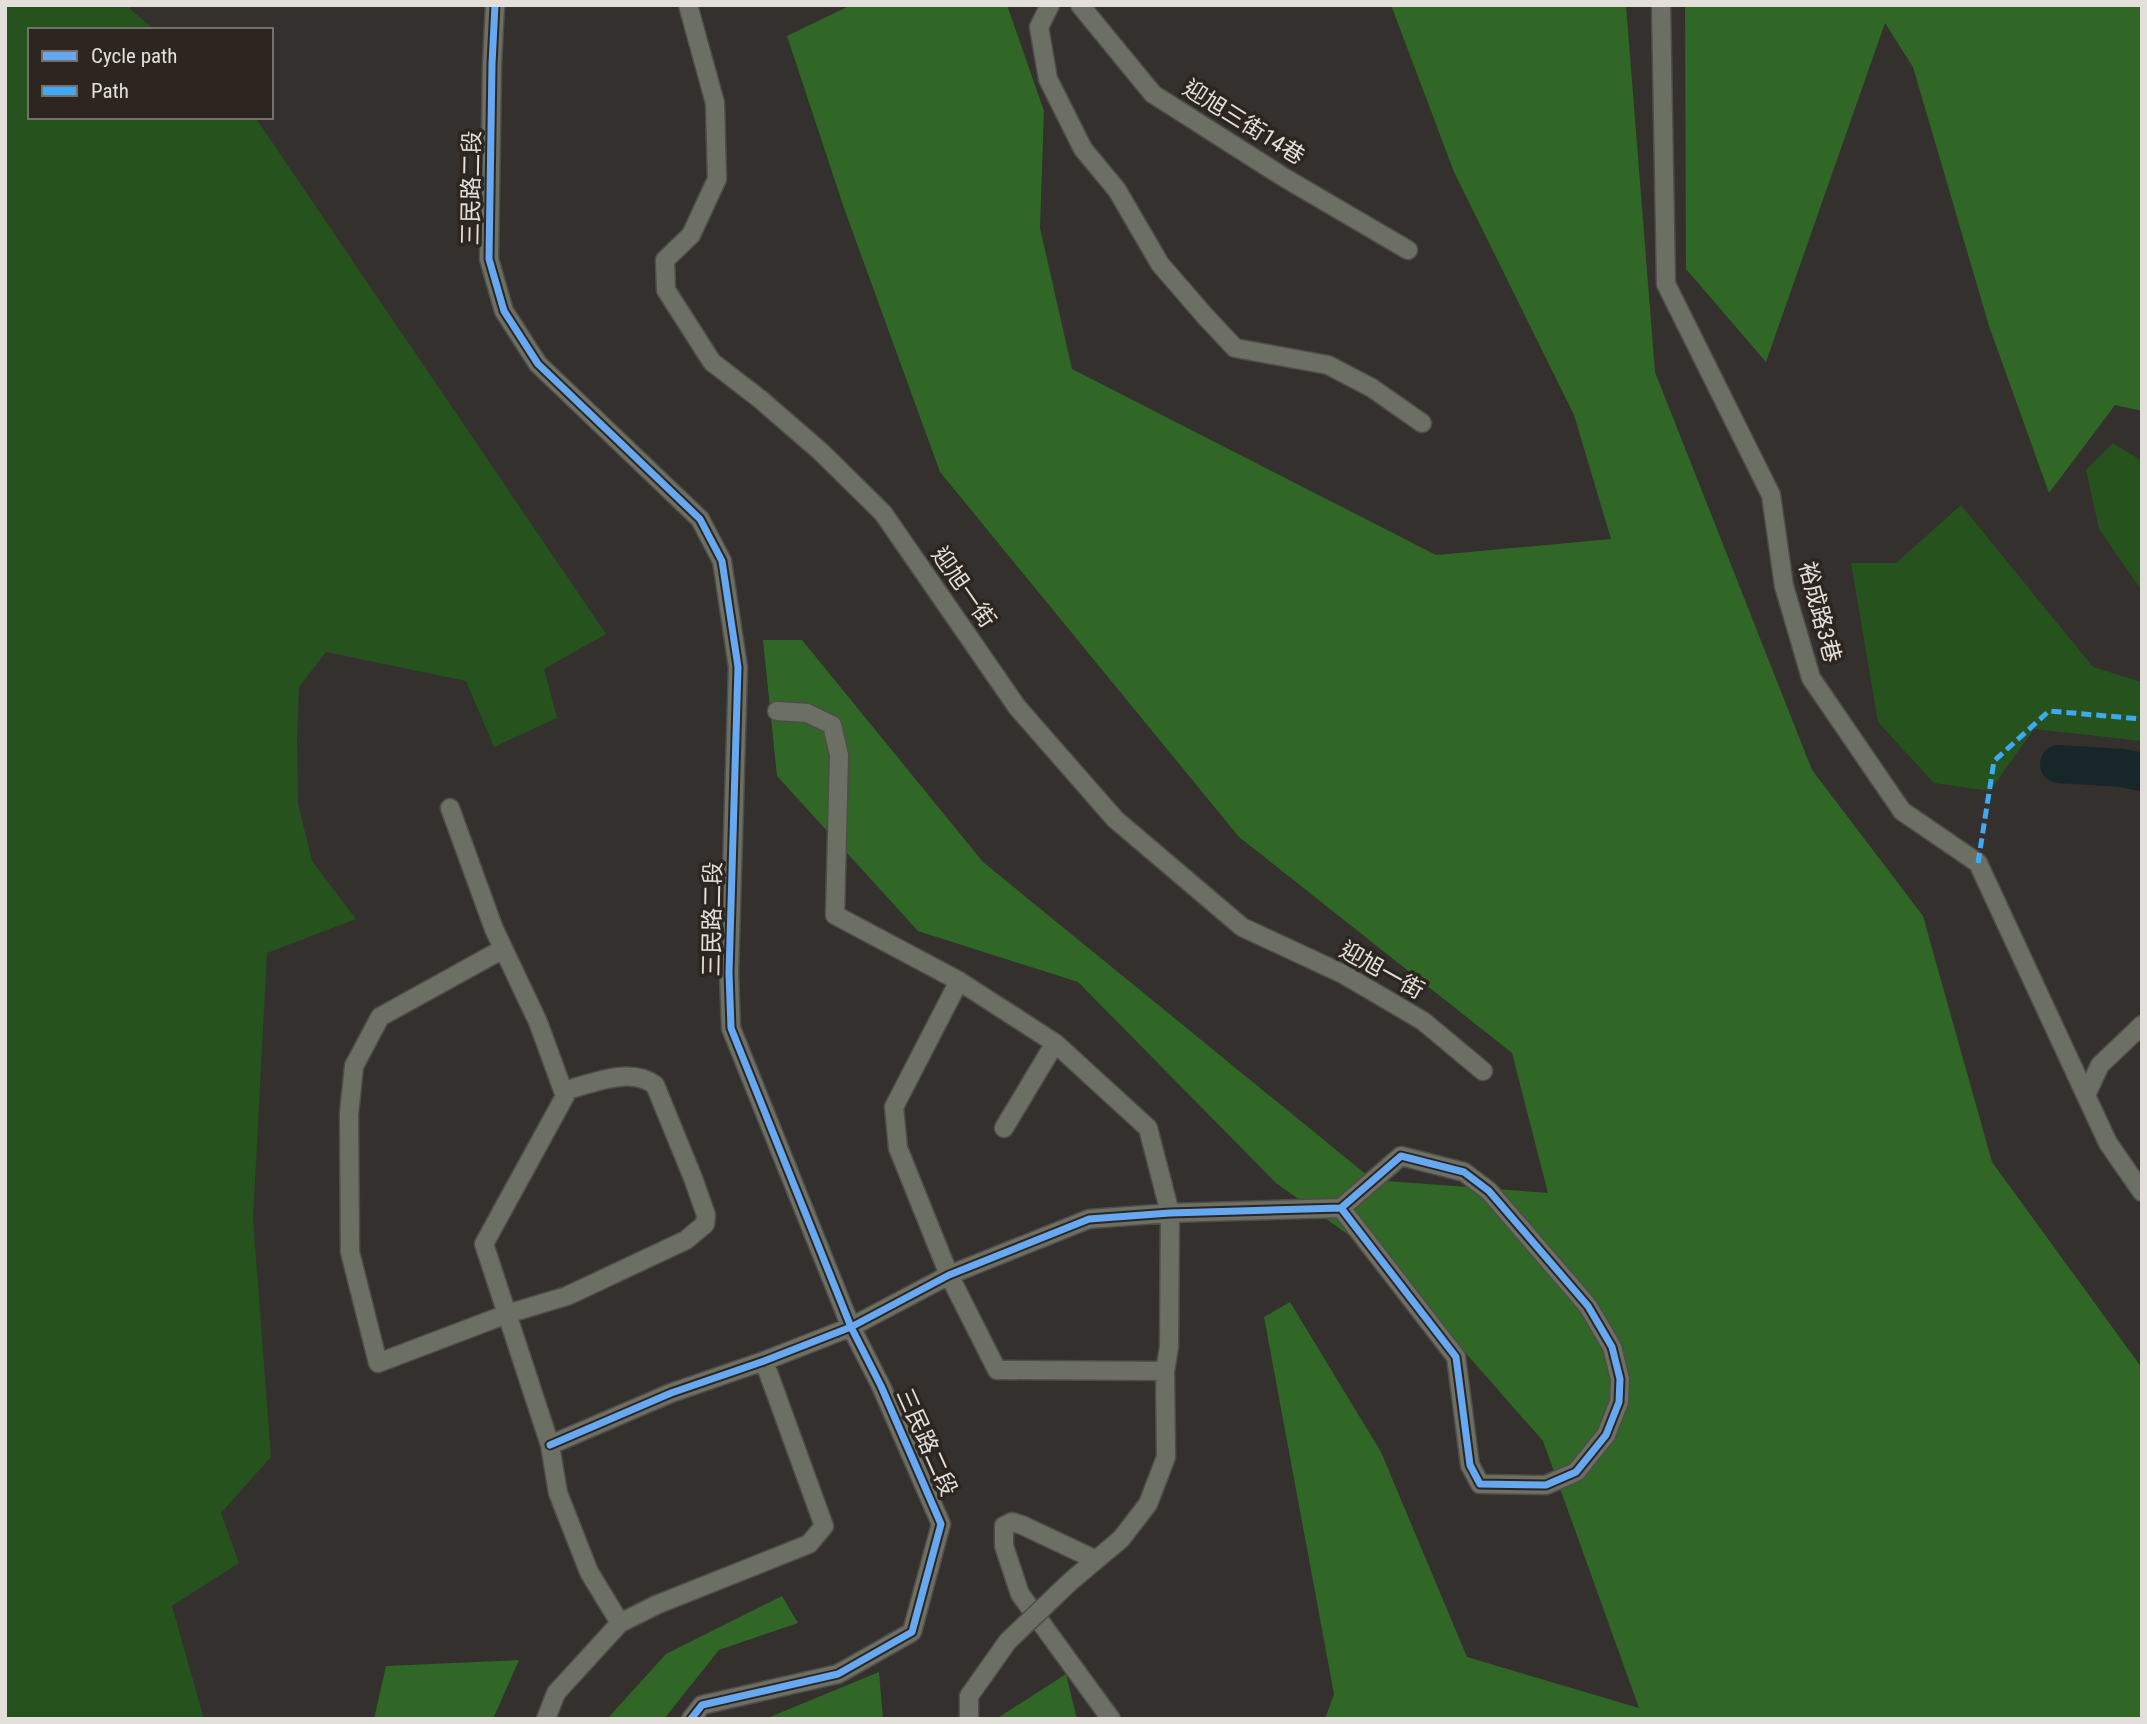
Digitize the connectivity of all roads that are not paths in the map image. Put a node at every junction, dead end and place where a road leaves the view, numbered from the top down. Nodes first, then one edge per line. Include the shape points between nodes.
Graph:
1 (495, 5) edge
2 (688, 5) edge
3 (1049, 5) edge
4 (1080, 5) edge
5 (1661, 5) edge
6 (1408, 250) dead end
7 (1422, 423) dead end
8 (777, 711) dead end
9 (450, 808) dead end
10 (503, 949) junction
11 (959, 981) junction
12 (2142, 1024) edge
13 (1055, 1043) junction
14 (1483, 1071) dead end
15 (563, 1091) junction
16 (2086, 1095) junction
17 (1004, 1128) dead end
18 (2142, 1192) edge
19 (1341, 1208) junction
20 (1170, 1213) junction
21 (949, 1275) junction
22 (507, 1314) junction
23 (851, 1326) junction
24 (764, 1361) junction
25 (1164, 1371) junction
26 (550, 1445) junction
27 (1094, 1559) junction
28 (620, 1623) junction
29 (546, 1719) edge
30 (691, 1719) edge
31 (969, 1719) edge
32 (1111, 1719) edge

1 - 23 street, 三民路二段 via 489,259 504,311 538,364 700,519 722,561 738,667 731,1028
2 - 14 street, 迎旭一街 via 715,103 718,179 691,235 664,260 666,290 712,362 820,451 883,513 1017,707 1115,820 1242,927 1343,974 1423,1021
3 - 7 street via 1039,27 1048,79 1083,149 1117,190 1160,264 1205,316 1236,348 1328,365 1372,388
4 - 6 street, 迎旭三街14巷 via 1153,94
5 - 16 street, 裕成路3巷 via 1666,284 1771,495 1784,586 1811,678 1902,811 1978,863
8 - 11 street via 807,713 832,726 839,755 835,915
9 - 10 street
10 - 15 street via 538,1022
10 - 22 street via 380,1017 354,1066 349,1224 350,1252 378,1363
11 - 13 street
11 - 21 street via 894,1107 898,1148
12 - 16 street via 2100,1065
13 - 17 street
13 - 20 street via 1148,1128
15 - 22 street via 565,1096 484,1244
15 - 22 street via 634,1075 655,1085 693,1178 705,1224 687,1240 567,1296
16 - 18 street, 裕成路3巷 via 2108,1143
19 - 19 street via 1401,1156 1464,1172 1489,1191 1588,1307 1612,1347 1620,1379 1619,1402 1606,1435 1576,1472 1546,1485 1480,1484 1471,1465 1456,1357
19 - 20 street
20 - 21 street via 1089,1219
20 - 25 street via 1169,1347
21 - 23 street
21 - 25 street via 997,1370
22 - 26 street
23 - 24 street
23 - 30 street, 三民路二段 via 941,1524 912,1632 838,1674 702,1704
24 - 26 street via 671,1393
24 - 28 street via 824,1526 809,1544
25 - 27 street via 1166,1457 1148,1504 1121,1539
26 - 28 street via 562,1505 590,1572
27 - 31 street, bridge via 1008,1641 969,1696
27 - 32 street via 1022,1525 1012,1522 1004,1526 1004,1546 1020,1594
28 - 29 street via 556,1693

